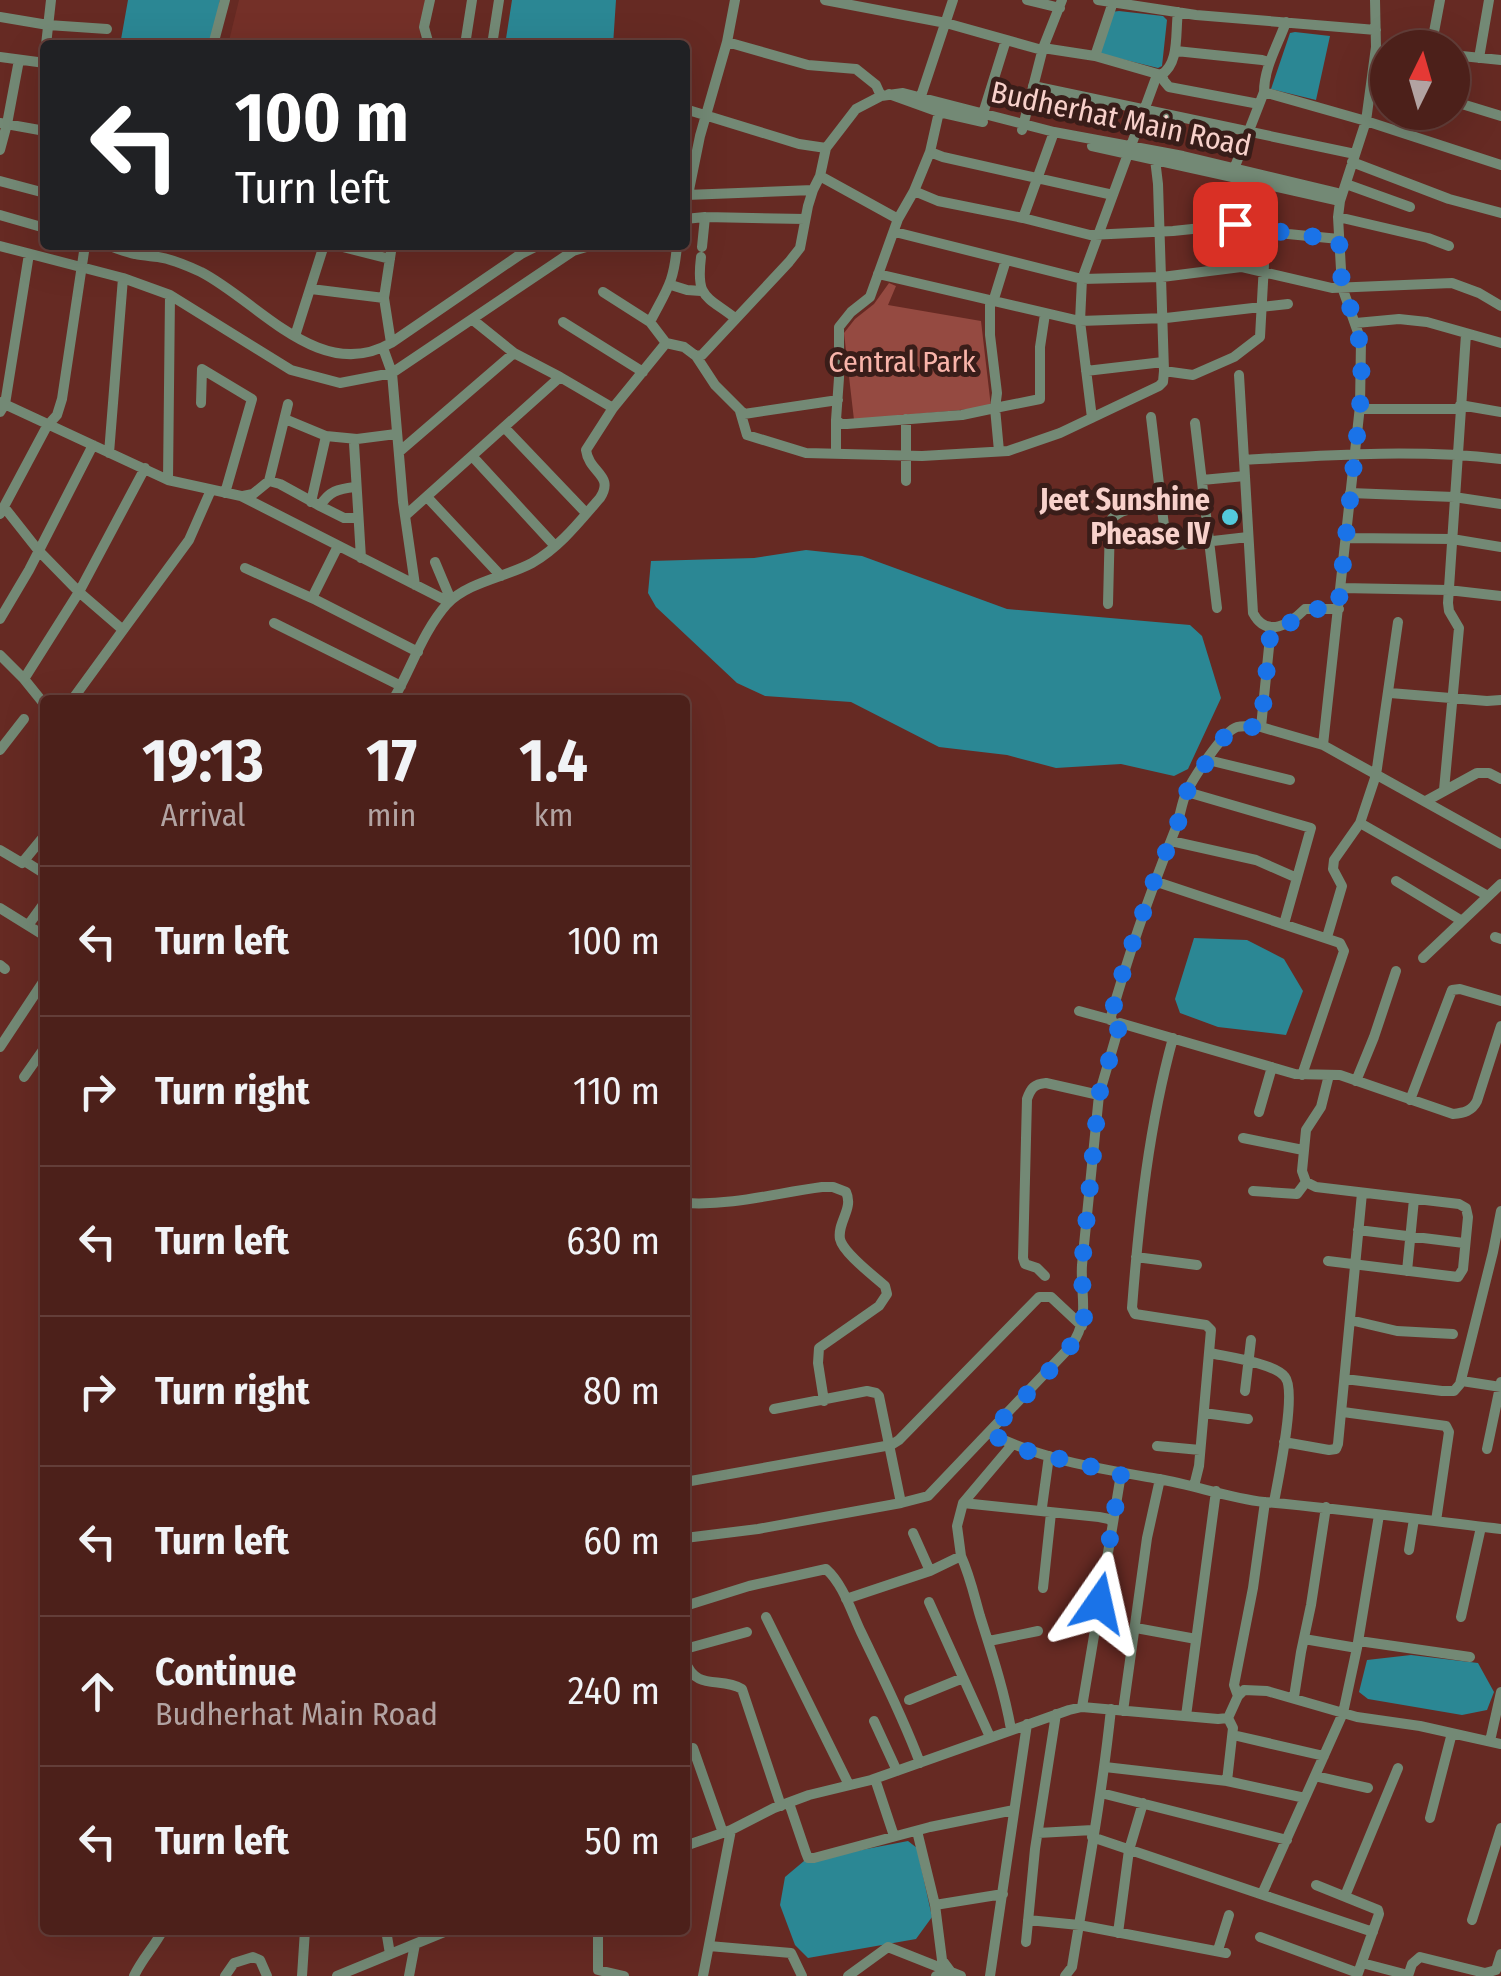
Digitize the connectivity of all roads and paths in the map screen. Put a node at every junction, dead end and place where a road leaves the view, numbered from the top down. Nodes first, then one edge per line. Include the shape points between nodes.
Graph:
1 (51, 0) edge
2 (226, 0) edge
3 (430, 0) edge
4 (472, 0) edge
5 (499, 0) edge
6 (735, 0) edge
7 (825, 0) edge
8 (952, 0) edge
9 (1027, 0) edge
10 (1098, 0) edge
11 (1375, 0) edge
12 (1440, 0) edge
13 (1489, 0) edge
14 (848, 2) edge
15 (1112, 2) edge
16 (1061, 4) edge
17 (1178, 12) junction
18 (0, 17) edge
19 (1286, 22) junction
20 (946, 23) junction
21 (48, 25) junction
22 (107, 28) dead end
23 (1376, 30) joint
24 (1434, 30) edge
25 (46, 40) edge
26 (215, 40) edge
27 (428, 40) edge
28 (466, 40) edge
29 (493, 40) edge
30 (1006, 40) junction
31 (727, 42) junction
32 (1043, 49) junction
33 (1176, 51) junction
34 (1094, 56) junction
35 (0, 57) edge
36 (1470, 57) edge
37 (1478, 58) junction
38 (19, 60) junction
39 (1501, 60) edge
40 (40, 62) edge
41 (1269, 62) junction
42 (1160, 75) junction
43 (1032, 86) junction
44 (1264, 92) junction
45 (1370, 92) edge
46 (885, 95) junction
47 (919, 100) junction
48 (1260, 104) junction
49 (1470, 107) edge
50 (940, 108) junction
51 (1144, 110) junction
52 (690, 111) edge
53 (707, 116) junction
54 (1501, 116) edge
55 (982, 118) junction
56 (1366, 121) junction
57 (4, 123) edge
58 (1022, 127) junction
59 (40, 130) edge
60 (1248, 130) junction
61 (1053, 135) junction
62 (826, 148) junction
63 (0, 150) edge
64 (1129, 150) junction
65 (930, 152) junction
66 (1155, 156) junction
67 (1354, 158) junction
68 (1501, 165) edge
69 (1234, 169) junction
70 (820, 176) junction
71 (1036, 178) junction
72 (690, 180) edge
73 (0, 181) edge
74 (914, 191) junction
75 (40, 192) edge
76 (1343, 193) junction
77 (690, 195) edge
78 (1113, 195) junction
79 (810, 197) junction
80 (1410, 207) dead end
81 (1501, 213) edge
82 (0, 215) edge
83 (704, 217) junction
84 (1338, 217) junction
85 (690, 218) edge
86 (1023, 218) junction
87 (805, 219) junction
88 (898, 219) junction
89 (40, 227) edge
90 (1266, 228) junction
91 (894, 232) junction
92 (1159, 232) junction
93 (1098, 236) junction
94 (1339, 239) junction
95 (0, 246) edge
96 (1450, 246) dead end
97 (83, 250) edge
98 (121, 250) edge
99 (323, 250) edge
100 (355, 250) edge
101 (391, 250) edge
102 (529, 250) edge
103 (576, 250) edge
104 (676, 250) edge
105 (29, 254) junction
106 (390, 259) junction
107 (1006, 260) junction
108 (81, 267) junction
109 (1264, 272) junction
110 (878, 274) junction
111 (1162, 277) junction
112 (123, 278) junction
113 (1082, 279) junction
114 (671, 285) junction
115 (1342, 286) junction
116 (311, 289) junction
117 (701, 290) junction
118 (603, 292) dead end
119 (170, 295) junction
120 (384, 298) junction
121 (992, 302) junction
122 (1288, 304) dead end
123 (1501, 306) edge
124 (1264, 307) junction
125 (1045, 314) junction
126 (1352, 314) junction
127 (736, 318) junction
128 (1162, 318) junction
129 (473, 320) junction
130 (1080, 321) junction
131 (563, 322) dead end
132 (650, 322) junction
133 (1466, 334) junction
134 (295, 336) junction
135 (666, 344) junction
136 (1501, 344) edge
137 (387, 345) junction
138 (514, 353) junction
139 (696, 356) junction
140 (1163, 366) junction
141 (1086, 371) junction
142 (643, 372) junction
143 (392, 373) junction
144 (1239, 374) dead end
145 (560, 378) junction
146 (838, 400) junction
147 (201, 403) dead end
148 (288, 404) dead end
149 (2, 406) edge
150 (1460, 407) junction
151 (613, 408) junction
152 (736, 408) junction
153 (995, 408) junction
154 (1360, 409) junction
155 (1501, 412) edge
156 (1151, 417) dead end
157 (1092, 418) junction
158 (284, 419) junction
159 (906, 419) junction
160 (836, 420) junction
161 (1195, 423) dead end
162 (47, 426) junction
163 (504, 426) junction
164 (396, 434) junction
165 (326, 436) junction
166 (356, 439) junction
167 (93, 444) junction
168 (399, 452) junction
169 (999, 452) junction
170 (109, 453) junction
171 (836, 454) junction
172 (1354, 454) junction
173 (1459, 454) junction
174 (474, 456) junction
175 (1244, 460) junction
176 (1501, 460) edge
177 (146, 468) junction
178 (907, 469) junction
179 (1245, 476) junction
180 (168, 480) junction
181 (268, 480) junction
182 (1202, 480) junction
183 (356, 487) junction
184 (212, 490) junction
185 (225, 492) junction
186 (1350, 493) junction
187 (241, 496) junction
188 (428, 497) junction
189 (1454, 497) junction
190 (316, 504) junction
191 (1501, 504) edge
192 (1161, 506) junction
193 (2, 511) edge
194 (586, 514) junction
195 (406, 515) junction
196 (358, 518) junction
197 (1248, 537) junction
198 (1346, 538) junction
199 (1452, 539) junction
200 (1208, 542) junction
201 (338, 546) junction
202 (555, 546) junction
203 (1501, 547) edge
204 (38, 550) junction
205 (360, 558) junction
206 (435, 562) dead end
207 (245, 568) dead end
208 (501, 576) junction
209 (415, 585) junction
210 (1341, 588) junction
211 (1448, 590) junction
212 (79, 592) junction
213 (1501, 596) edge
214 (312, 598) junction
215 (450, 601) junction
216 (1108, 604) dead end
217 (1217, 608) dead end
218 (1338, 609) junction
219 (0, 619) edge
220 (1398, 622) dead end
221 (274, 623) dead end
222 (1271, 627) junction
223 (123, 630) junction
224 (418, 652) junction
225 (2, 661) edge
226 (24, 679) junction
227 (401, 686) junction
228 (1390, 693) junction
229 (76, 695) edge
230 (396, 695) edge
231 (1451, 699) junction
232 (40, 700) edge
233 (1501, 700) edge
234 (24, 720) dead end
235 (1261, 727) junction
236 (1322, 745) junction
237 (0, 750) edge
238 (1208, 760) junction
239 (1376, 775) junction
240 (1501, 779) edge
241 (1290, 780) dead end
242 (1444, 790) junction
243 (1187, 792) junction
244 (1426, 800) junction
245 (1360, 823) junction
246 (40, 841) edge
247 (1171, 841) junction
248 (1501, 844) edge
249 (0, 850) edge
250 (26, 862) junction
251 (40, 871) edge
252 (1297, 878) junction
253 (1396, 880) dead end
254 (1154, 881) junction
255 (1501, 884) edge
256 (1488, 896) junction
257 (0, 908) edge
258 (40, 909) edge
259 (1462, 921) junction
260 (29, 924) junction
261 (1284, 924) junction
262 (40, 932) edge
263 (1327, 938) junction
264 (1422, 958) dead end
265 (1396, 971) dead end
266 (40, 987) edge
267 (1501, 1001) edge
268 (1080, 1011) dead end
269 (1115, 1021) junction
270 (1501, 1026) edge
271 (1174, 1038) junction
272 (0, 1047) edge
273 (40, 1054) edge
274 (1496, 1062) edge
275 (1272, 1067) junction
276 (1302, 1075) junction
277 (1328, 1075) junction
278 (24, 1078) dead end
279 (1356, 1081) junction
280 (1099, 1095) junction
281 (1410, 1100) junction
282 (1259, 1112) dead end
283 (1243, 1138) dead end
284 (1303, 1150) junction
285 (1306, 1182) junction
286 (1253, 1191) dead end
287 (1362, 1193) junction
288 (1414, 1199) junction
289 (690, 1203) edge
290 (1501, 1211) edge
291 (1358, 1230) junction
292 (1499, 1235) edge
293 (1411, 1237) junction
294 (1464, 1243) junction
295 (1136, 1257) junction
296 (1328, 1261) dead end
297 (1197, 1265) dead end
298 (1354, 1265) junction
299 (1407, 1272) junction
300 (1045, 1276) dead end
301 (1350, 1320) junction
302 (1082, 1326) junction
303 (1453, 1334) dead end
304 (1251, 1340) dead end
305 (1210, 1353) junction
306 (1248, 1362) junction
307 (1345, 1379) junction
308 (1462, 1380) junction
309 (1501, 1385) edge
310 (1245, 1391) dead end
311 (824, 1401) junction
312 (774, 1408) dead end
313 (1342, 1412) junction
314 (1204, 1413) junction
315 (1248, 1418) dead end
316 (989, 1433) junction
317 (1284, 1442) junction
318 (891, 1445) junction
319 (1012, 1445) junction
320 (1157, 1446) dead end
321 (1487, 1449) dead end
322 (1200, 1450) junction
323 (1049, 1456) junction
324 (1121, 1474) junction
325 (1160, 1479) junction
326 (690, 1481) edge
327 (1194, 1486) junction
328 (1216, 1491) junction
329 (1270, 1502) junction
330 (901, 1503) junction
331 (962, 1503) junction
332 (1326, 1507) junction
333 (1046, 1510) junction
334 (1379, 1515) junction
335 (1414, 1518) junction
336 (1436, 1521) junction
337 (1112, 1523) junction
338 (1481, 1527) junction
339 (1501, 1529) edge
340 (913, 1534) dead end
341 (690, 1537) edge
342 (1408, 1550) dead end
343 (961, 1556) junction
344 (930, 1571) junction
345 (1042, 1588) dead end
346 (846, 1599) junction
347 (929, 1602) dead end
348 (690, 1604) edge
349 (766, 1616) dead end
350 (1461, 1617) dead end
351 (1136, 1628) junction
352 (1038, 1631) dead end
353 (748, 1632) dead end
354 (1196, 1639) junction
355 (1304, 1639) junction
356 (989, 1641) junction
357 (1358, 1644) junction
358 (690, 1648) edge
359 (1470, 1657) dead end
360 (690, 1672) edge
361 (963, 1678) junction
362 (1501, 1692) edge
363 (1238, 1696) junction
364 (1294, 1698) junction
365 (909, 1700) dead end
366 (1082, 1707) junction
367 (1117, 1710) junction
368 (1343, 1713) junction
369 (1056, 1714) junction
370 (1186, 1716) junction
371 (1228, 1718) junction
372 (874, 1721) dead end
373 (1027, 1724) junction
374 (1011, 1730) junction
375 (1452, 1734) junction
376 (1233, 1735) junction
377 (990, 1737) junction
378 (1496, 1742) edge
379 (693, 1748) dead end
380 (1324, 1756) junction
381 (920, 1764) junction
382 (1105, 1768) junction
383 (1398, 1768) dead end
384 (897, 1771) junction
385 (1315, 1776) junction
386 (875, 1779) junction
387 (1227, 1781) junction
388 (848, 1785) junction
389 (1368, 1788) dead end
390 (1101, 1793) junction
391 (1305, 1798) junction
392 (1143, 1804) junction
393 (785, 1805) junction
394 (1014, 1810) junction
395 (1430, 1818) dead end
396 (1501, 1828) edge
397 (917, 1830) junction
398 (727, 1831) junction
399 (1038, 1832) junction
400 (1093, 1833) junction
401 (894, 1836) junction
402 (1287, 1840) junction
403 (690, 1844) edge
404 (1129, 1850) junction
405 (1316, 1885) dead end
406 (1003, 1894) junction
407 (1262, 1894) junction
408 (1346, 1896) junction
409 (935, 1905) junction
410 (1229, 1915) dead end
411 (1028, 1920) junction
412 (1472, 1920) dead end
413 (1078, 1926) junction
414 (1373, 1932) junction
415 (1118, 1933) junction
416 (160, 1935) edge
417 (305, 1935) edge
418 (387, 1935) edge
419 (430, 1935) edge
420 (598, 1935) edge
421 (1260, 1937) dead end
422 (1026, 1942) dead end
423 (414, 1944) junction
424 (709, 1946) junction
425 (390, 1954) junction
426 (1501, 1954) edge
427 (1359, 1970) edge
428 (956, 1974) edge
429 (134, 1976) edge
430 (225, 1976) edge
431 (267, 1976) edge
432 (302, 1976) edge
433 (337, 1976) edge
434 (409, 1976) edge
435 (624, 1976) edge
436 (703, 1976) edge
437 (802, 1976) edge
438 (848, 1976) edge
439 (936, 1976) edge
440 (990, 1976) edge
441 (1064, 1976) edge
442 (1408, 1976) edge

1 - 21 street
2 - 26 street
3 - 27 street
4 - 28 street
5 - 29 street
6 - 31 street
7 - 14 street
8 - 20 street
9 - 16 street
10 - 15 street
11 - 23 street
12 - 24 street
13 - 37 street
14 - 20 street
15 - 17 street
15 - 34 street
16 - 32 street
17 - 19 street
17 - 33 street
18 - 21 street
19 - 23 street
19 - 41 street
20 - 30 street
20 - 47 street
21 - 22 street
21 - 25 street
30 - 32 street
30 - 55 street
31 - 46 street, Budherhat Main Road via 808,64 856,68
31 - 53 street
32 - 34 street
32 - 43 street
33 - 41 street
33 - 42 street
34 - 42 street
35 - 38 street
36 - 37 street
37 - 39 street
38 - 40 street
38 - 57 street
41 - 44 street
42 - 48 street via 1169,88
42 - 51 street
43 - 51 street
43 - 58 street
44 - 48 street
44 - 56 street
45 - 56 street
46 - 47 street, Budherhat Main Road
46 - 62 street via 856,109
47 - 50 street, Budherhat Main Road
48 - 60 street
49 - 54 street
50 - 55 street, Budherhat Main Road
50 - 65 street
51 - 60 street
51 - 64 street
52 - 53 street
53 - 62 street
53 - 72 street
55 - 58 street, Budherhat Main Road
56 - 67 street
56 - 68 street
57 - 59 street
57 - 63 street
58 - 61 street, Budherhat Main Road
60 - 67 street
60 - 69 street
61 - 64 street, Budherhat Main Road
61 - 71 street
62 - 70 street
64 - 66 street, Budherhat Main Road
64 - 78 street
65 - 71 street
65 - 74 street
66 - 69 street, Budherhat Main Road
66 - 76 street, Budherhat Main Road
66 - 92 street
67 - 76 street
67 - 81 street via 1449,199
69 - 76 street, Budherhat Main Road
70 - 79 street
70 - 88 street
71 - 78 street
71 - 86 street
73 - 75 street
74 - 86 street
74 - 88 street
76 - 80 street
76 - 84 street
77 - 79 street
78 - 93 street
79 - 87 street
82 - 89 street
83 - 85 street
83 - 87 street
83 - 117 street
84 - 94 street
84 - 96 street
86 - 93 street
87 - 127 street via 800,248
88 - 91 street
90 - 92 street via 1250,223
90 - 94 street
90 - 109 street
91 - 107 street
91 - 110 street
92 - 93 street
92 - 111 street
93 - 113 street
94 - 115 street
95 - 105 street
97 - 108 street
98 - 134 street via 200,272
99 - 116 street
100 - 106 street
101 - 106 street
102 - 137 street
103 - 129 street
104 - 114 street
105 - 108 street
105 - 149 street
106 - 120 street
107 - 113 street
107 - 121 street
108 - 112 street
108 - 162 street via 62,399
109 - 111 street via 1241,267
109 - 115 street
109 - 124 street
110 - 121 street
110 - 146 street via 870,297 839,327
111 - 113 street
111 - 128 street
112 - 119 street
112 - 170 street
113 - 130 street
114 - 117 street
114 - 132 street
115 - 123 street via 1452,283
115 - 126 street
116 - 120 street
116 - 134 street
117 - 127 street
118 - 132 street
119 - 143 street via 292,370 340,383
119 - 180 street
120 - 137 street
121 - 125 street
121 - 153 street
122 - 124 street
124 - 128 street
124 - 140 street via 1260,336 1234,357 1193,375
125 - 130 street
125 - 153 street via 1040,399
126 - 133 street via 1427,322
126 - 154 street via 1362,356
127 - 139 street
128 - 130 street
128 - 140 street
129 - 138 street
129 - 143 street
130 - 141 street
131 - 142 street
132 - 135 street
133 - 136 street
133 - 150 street
134 - 137 street via 327,352 358,354
135 - 139 street
135 - 142 street
137 - 143 street
138 - 145 street
138 - 168 street
139 - 152 street
140 - 141 street
140 - 157 street via 1159,386
141 - 157 street
142 - 151 street
143 - 164 street
144 - 175 street
145 - 151 street
145 - 163 street
146 - 152 street via 748,414
146 - 160 street
147 - 185 street via 202,369 252,399
148 - 158 street
149 - 162 street
150 - 154 street
150 - 155 street
150 - 173 street
151 - 194 street via 586,450 606,489
152 - 171 street via 747,435 806,453
153 - 159 street
153 - 169 street
154 - 172 street
156 - 192 street
157 - 169 street
158 - 165 street
158 - 181 street
159 - 160 street
159 - 178 street
160 - 171 street
161 - 182 street
162 - 167 street
162 - 193 street
163 - 174 street
163 - 194 street
164 - 166 street
164 - 168 street
165 - 166 street
165 - 190 street
166 - 183 street
167 - 170 street
167 - 204 street
168 - 195 street
169 - 178 street
170 - 177 street
171 - 178 street
172 - 173 street
172 - 175 street
172 - 186 street
173 - 176 street
173 - 189 street
174 - 188 street
174 - 202 street
175 - 179 street
177 - 180 street
177 - 212 street
179 - 182 street
179 - 197 street
180 - 184 street
181 - 187 street
181 - 190 street
182 - 200 street
183 - 190 street via 328,493
183 - 196 street
184 - 185 street
184 - 223 street via 189,540
185 - 187 street
186 - 189 street
186 - 198 street
187 - 201 street
188 - 195 street
188 - 208 street
189 - 191 street
189 - 199 street
190 - 196 street
192 - 200 street via 1170,543
192 - 216 street via 1122,511 1110,521
193 - 204 street
194 - 202 street
195 - 209 street
196 - 205 street
197 - 200 street
197 - 222 street via 1253,613
198 - 199 street
198 - 210 street
199 - 203 street
199 - 211 street
200 - 217 street
201 - 205 street
201 - 214 street
202 - 208 street
204 - 212 street
204 - 219 street
205 - 209 street
206 - 215 street
207 - 214 street
208 - 215 street
209 - 215 street
210 - 211 street
210 - 218 street
211 - 213 street
211 - 231 street via 1458,626
212 - 223 street
212 - 226 street
214 - 224 street
215 - 224 street
218 - 222 street via 1305,609 1290,623
218 - 236 street
220 - 228 street
221 - 227 street
222 - 235 street
223 - 229 street
224 - 227 street
225 - 226 street
226 - 232 street
227 - 230 street
228 - 231 street
228 - 239 street
231 - 233 street
231 - 242 street
234 - 237 street
235 - 236 street
235 - 238 street via 1236,727
236 - 239 street
238 - 241 street
238 - 243 street
239 - 244 street
239 - 245 street
240 - 242 street via 1477,773
242 - 244 street
243 - 247 street
243 - 252 street via 1312,828
244 - 248 street
245 - 256 street
245 - 263 street via 1334,860 1342,886
246 - 250 street
247 - 252 street via 1256,860
247 - 254 street
249 - 250 street
250 - 251 street
252 - 261 street
253 - 259 street
254 - 261 street
254 - 269 street via 1124,968
255 - 256 street
256 - 259 street
257 - 260 street
258 - 260 street
259 - 264 street
260 - 262 street
261 - 263 street
263 - 276 street via 1344,951
265 - 279 street
266 - 272 street
267 - 281 street via 1452,990
268 - 269 street
269 - 271 street
269 - 280 street
270 - 274 street
271 - 275 street
271 - 295 street via 1160,1085
273 - 278 street
274 - 281 street via 1466,1112
275 - 276 street
275 - 282 street
276 - 277 street
277 - 279 street
277 - 284 street
279 - 281 street
280 - 300 street via 1046,1083 1030,1089 1022,1258
280 - 302 street via 1080,1282
283 - 284 street
284 - 285 street
285 - 286 street via 1297,1194
285 - 287 street
287 - 288 street
287 - 291 street
288 - 293 street
288 - 294 street via 1466,1208
289 - 311 street via 822,1187 846,1192 840,1242 888,1294 819,1348
290 - 292 street
291 - 293 street
291 - 298 street
292 - 308 street
293 - 294 street
293 - 299 street
294 - 299 street via 1458,1277
295 - 297 street
295 - 305 street via 1135,1314 1206,1325
296 - 298 street
298 - 299 street
298 - 301 street
301 - 303 street
301 - 307 street
302 - 316 street
302 - 318 street via 1050,1296 1039,1296
304 - 306 street
305 - 306 street
305 - 314 street
306 - 310 street
306 - 317 street via 1289,1381
307 - 308 street via 1442,1391
307 - 313 street
308 - 309 street
309 - 321 street
311 - 312 street
311 - 318 street via 876,1393
313 - 317 street via 1336,1449
313 - 336 street via 1446,1426
314 - 315 street
314 - 322 street
316 - 319 street
316 - 330 street via 928,1496
317 - 329 street
318 - 326 street
318 - 330 street
319 - 323 street
319 - 331 street
320 - 322 street
322 - 327 street
323 - 324 street
323 - 333 street
324 - 325 street
324 - 337 street
325 - 327 street
325 - 351 street
327 - 328 street
328 - 329 street
328 - 354 street
329 - 332 street
329 - 363 street via 1234,1686
330 - 341 street
331 - 333 street
331 - 343 street
332 - 334 street
332 - 355 street
333 - 337 street
333 - 345 street
334 - 335 street
334 - 357 street
335 - 336 street
335 - 342 street
336 - 338 street
337 - 366 street
338 - 339 street
338 - 350 street
340 - 344 street
343 - 344 street
343 - 356 street
344 - 346 street
346 - 348 street via 826,1569
346 - 381 street
347 - 361 street
349 - 388 street
351 - 354 street
351 - 367 street
352 - 356 street
353 - 358 street
354 - 370 street
355 - 357 street
355 - 364 street
356 - 374 street
357 - 359 street
357 - 368 street
360 - 393 street via 742,1689
361 - 365 street
361 - 377 street
362 - 378 street
363 - 364 street via 1250,1690
363 - 371 street
364 - 368 street
366 - 367 street
366 - 369 street
367 - 370 street
367 - 382 street
368 - 375 street
368 - 380 street
369 - 373 street
369 - 399 street
370 - 371 street
371 - 376 street
372 - 384 street
373 - 374 street
373 - 394 street
374 - 377 street
375 - 378 street
375 - 395 street
376 - 380 street
376 - 387 street
377 - 381 street
379 - 398 street
380 - 385 street
381 - 384 street
382 - 387 street
382 - 390 street
383 - 408 street
384 - 386 street
385 - 389 street
385 - 391 street
386 - 388 street
386 - 401 street
387 - 391 street
388 - 393 street
390 - 392 street
390 - 400 street
391 - 402 street
392 - 402 street
392 - 404 street
393 - 398 street
393 - 401 street via 808,1858
394 - 397 street
394 - 406 street
396 - 412 street
397 - 401 street
397 - 409 street
398 - 403 street
398 - 424 street
399 - 400 street
399 - 411 street
400 - 404 street
400 - 413 street
402 - 407 street
404 - 407 street
404 - 415 street
405 - 408 street
406 - 409 street
406 - 440 street
407 - 414 street
408 - 414 street via 1378,1910
409 - 428 street via 942,1960
410 - 415 street via 1222,1952
411 - 413 street
411 - 422 street
413 - 415 street
413 - 441 street via 1072,1967
414 - 427 street
416 - 429 street
417 - 432 street
418 - 425 street
419 - 423 street
420 - 435 street via 598,1970
421 - 427 street
423 - 425 street
423 - 434 street
424 - 436 street
424 - 437 street via 791,1953
425 - 433 street
426 - 442 street via 1492,1972 1420,1958
427 - 442 street
428 - 438 street via 888,1947
428 - 439 street
430 - 431 street via 234,1963 253,1956

